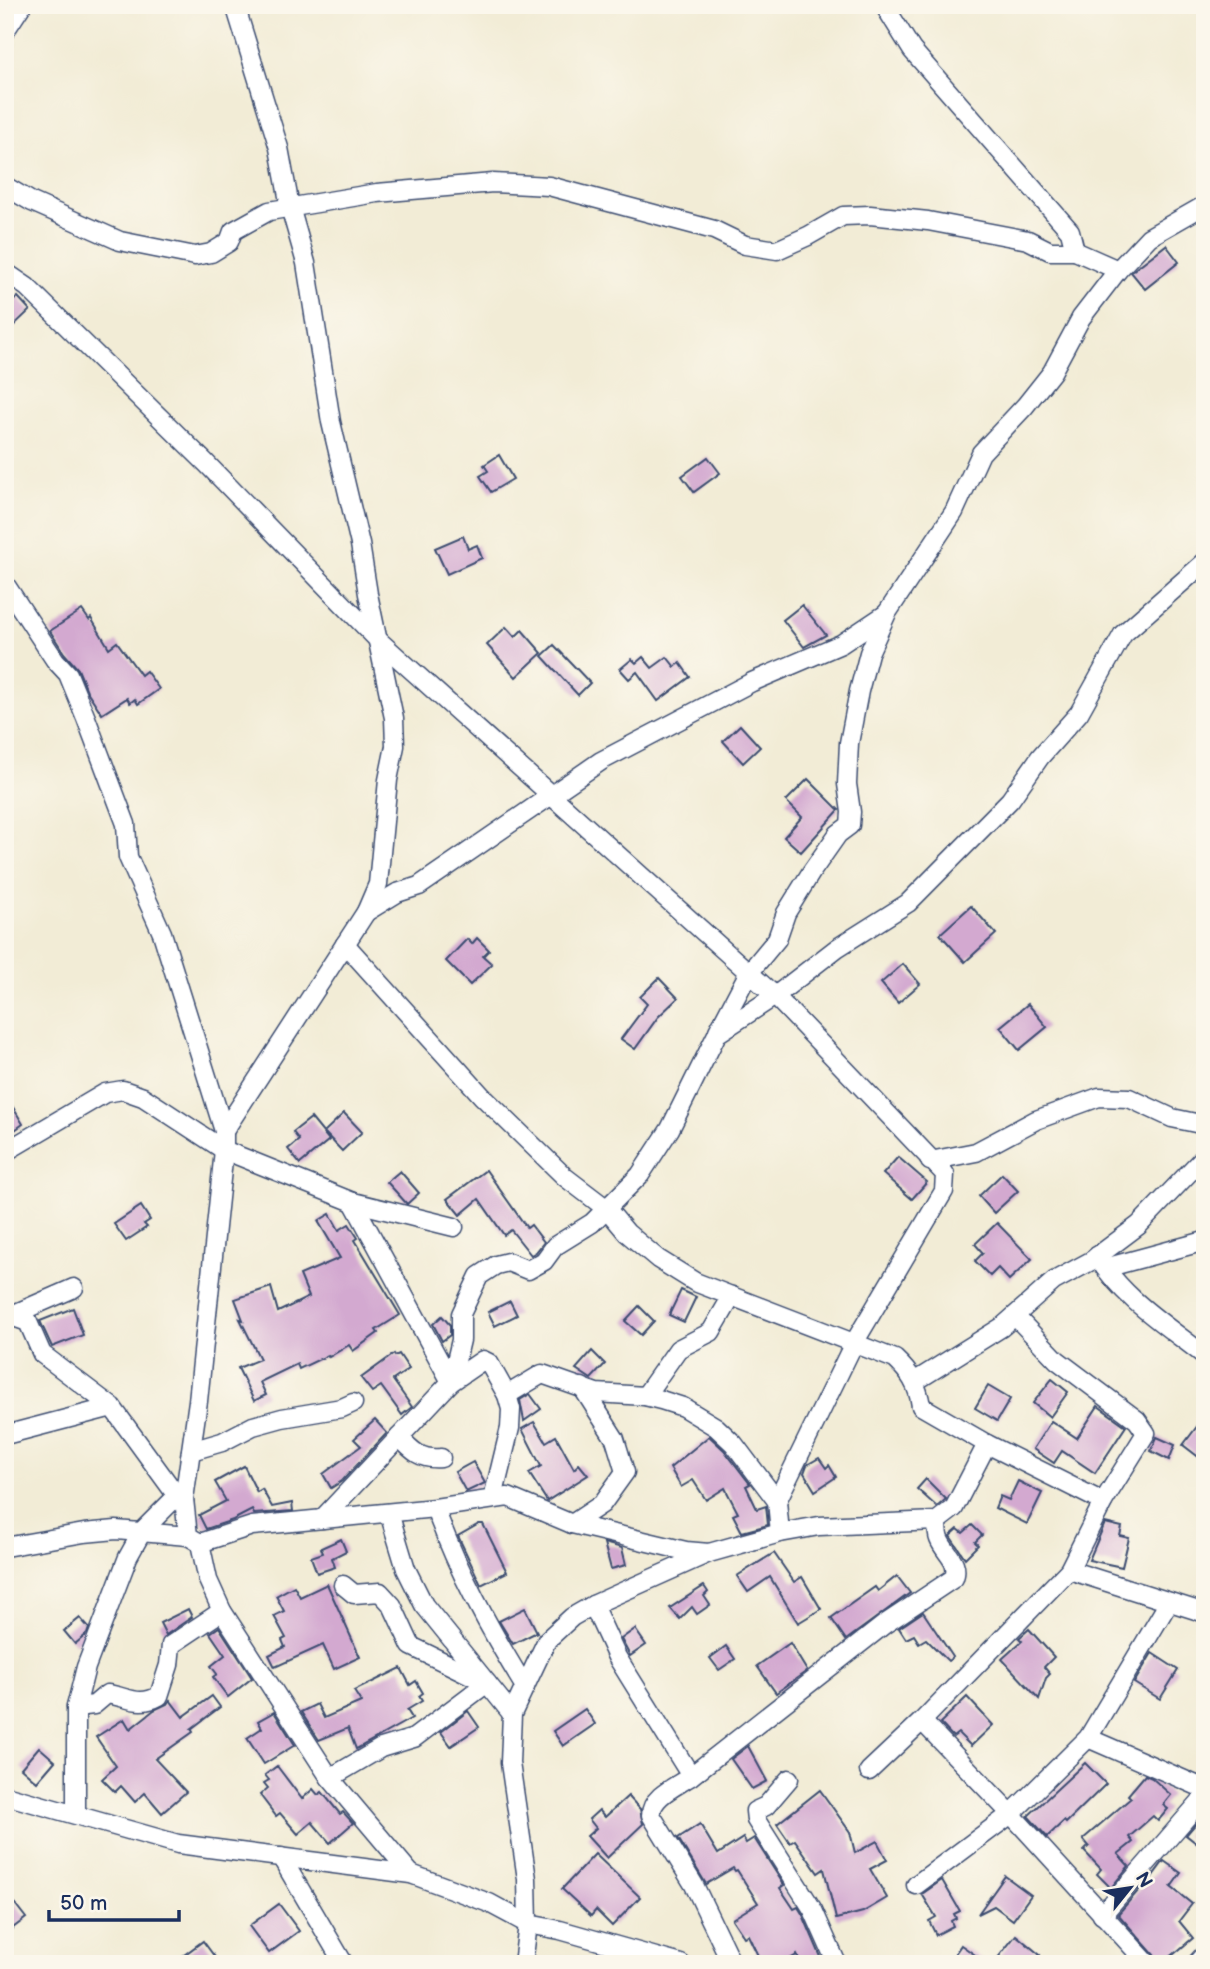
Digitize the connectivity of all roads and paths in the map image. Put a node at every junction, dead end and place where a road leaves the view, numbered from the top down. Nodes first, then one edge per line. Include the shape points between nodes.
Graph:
1 (22, 5) edge
2 (235, 5) edge
3 (884, 5) edge
4 (5, 31) edge
5 (5, 186) edge
6 (1205, 205) edge
7 (290, 207) junction
8 (1075, 251) junction
9 (1118, 270) junction
10 (5, 272) edge
11 (1205, 562) edge
12 (5, 584) edge
13 (887, 613) junction
14 (377, 639) junction
15 (551, 794) junction
16 (366, 912) junction
17 (345, 944) junction
18 (748, 974) junction
19 (775, 996) junction
20 (716, 1034) junction
21 (1205, 1125) edge
22 (224, 1131) junction
23 (224, 1150) junction
24 (5, 1152) edge
25 (1205, 1156) edge
26 (930, 1161) junction
27 (353, 1202) junction
28 (607, 1209) junction
29 (454, 1227) dead end
30 (1205, 1241) edge
31 (1101, 1262) junction
32 (74, 1288) dead end
33 (732, 1296) junction
34 (1015, 1316) junction
35 (8, 1317) edge
36 (854, 1343) junction
37 (1205, 1356) edge
38 (450, 1382) junction
39 (914, 1382) junction
40 (582, 1387) junction
41 (507, 1395) junction
42 (645, 1396) junction
43 (354, 1403) dead end
44 (112, 1407) junction
45 (5, 1435) edge
46 (398, 1437) junction
47 (987, 1444) junction
48 (191, 1451) junction
49 (441, 1458) dead end
50 (181, 1497) junction
51 (493, 1498) junction
52 (777, 1501) junction
53 (1104, 1502) junction
54 (435, 1508) junction
55 (389, 1513) junction
56 (322, 1519) junction
57 (937, 1521) junction
58 (572, 1524) junction
59 (143, 1530) junction
60 (780, 1533) junction
61 (194, 1539) junction
62 (5, 1547) edge
63 (709, 1553) junction
64 (1069, 1570) junction
65 (343, 1585) dead end
66 (1169, 1602) junction
67 (593, 1605) junction
68 (222, 1611) junction
69 (1205, 1613) edge
70 (487, 1683) junction
71 (525, 1687) junction
72 (76, 1707) junction
73 (512, 1714) junction
74 (922, 1721) junction
75 (1088, 1738) junction
76 (869, 1771) dead end
77 (691, 1776) junction
78 (330, 1778) junction
79 (789, 1779) dead end
80 (1205, 1788) edge
81 (5, 1795) edge
82 (1205, 1796) edge
83 (76, 1813) junction
84 (1011, 1814) junction
85 (281, 1857) junction
86 (411, 1874) junction
87 (916, 1885) dead end
88 (1102, 1915) junction
89 (527, 1924) junction
90 (1205, 1954) edge
91 (677, 1963) edge
92 (344, 1964) edge
93 (523, 1964) edge
94 (732, 1964) edge
95 (837, 1964) edge
96 (1149, 1964) edge
97 (1196, 1964) edge

1 - 4 street
2 - 7 street via 279,148
3 - 8 street via 912,51 1070,231
5 - 7 street via 120,241 195,256 211,253 229,242 239,227 269,211
6 - 9 street via 1149,237
7 - 8 street via 493,183 549,186 714,230 745,245 777,250 843,216 870,215 1028,240 1050,251
7 - 14 street via 306,263 331,422
8 - 9 street
9 - 13 street via 1081,318 1052,372 981,453 954,512
10 - 14 street via 27,287 206,463
11 - 19 street via 1123,634 1079,713 1010,800 972,839 908,903 837,948
12 - 22 street via 68,674 86,718 126,824 128,857 162,933
13 - 15 street via 841,644 752,682 650,734
13 - 18 street via 869,653 849,743 850,825 838,834 812,871 786,913 777,939
14 - 15 street
14 - 16 street via 394,718 395,746 378,884
15 - 16 street via 419,886
15 - 18 street
16 - 17 street
17 - 22 street
17 - 28 street via 482,1096 565,1177
18 - 19 street
18 - 20 street
19 - 20 street
19 - 26 street
20 - 28 street via 670,1129 640,1175
21 - 26 street via 1172,1118 1129,1098 1099,1097 1036,1120 976,1152
22 - 23 street
23 - 24 street via 143,1097 123,1090 105,1093
23 - 27 street
23 - 48 street
25 - 31 street
26 - 36 street via 945,1174 944,1191
27 - 29 street
27 - 38 street
28 - 33 street via 658,1259 695,1282
28 - 38 street via 528,1270 508,1262 479,1276 461,1314 461,1340
30 - 31 street
31 - 34 street via 1054,1281
31 - 37 street via 1114,1282 1150,1315
32 - 35 street
33 - 36 street
33 - 42 street via 711,1332 678,1349
34 - 39 street
34 - 53 street via 1057,1360 1144,1428 1143,1439
35 - 44 street via 28,1322 42,1354
36 - 39 street via 895,1359
36 - 52 street
38 - 41 street via 486,1360
38 - 46 street
39 - 47 street via 921,1406
40 - 41 street via 542,1374
40 - 42 street via 596,1393
40 - 58 street via 615,1439 625,1472 602,1504
41 - 51 street via 510,1428
42 - 52 street via 683,1407 716,1427
43 - 48 street via 253,1426
44 - 45 street
44 - 50 street
46 - 49 street via 417,1455
46 - 56 street
47 - 53 street
47 - 57 street via 954,1508
48 - 50 street
50 - 59 street
50 - 61 street
51 - 54 street
51 - 58 street via 508,1497
52 - 60 street
53 - 64 street
54 - 55 street
54 - 71 street via 467,1587
55 - 56 street
55 - 70 street via 406,1569 424,1605
56 - 61 street via 252,1526
57 - 60 street
57 - 77 street via 938,1538 955,1564 954,1578 885,1624
58 - 63 street
59 - 61 street
59 - 62 street via 84,1533
59 - 72 street via 115,1586
60 - 63 street
61 - 68 street
63 - 67 street
64 - 66 street
64 - 74 street
65 - 70 street via 354,1594 380,1592 392,1605 411,1646
66 - 69 street
66 - 75 street
67 - 71 street via 547,1640
67 - 77 street via 617,1657
68 - 72 street via 171,1645 159,1696 140,1703 107,1694 93,1705
68 - 78 street
70 - 73 street
70 - 78 street via 414,1738 381,1748
71 - 73 street
72 - 83 street
73 - 89 street via 510,1763 526,1868
74 - 76 street
74 - 84 street
75 - 80 street
75 - 84 street
77 - 94 street via 657,1800 651,1815 694,1885
78 - 86 street
79 - 95 street via 766,1806 755,1811 756,1820 813,1910
81 - 83 street
82 - 88 street
83 - 85 street via 178,1844
84 - 87 street
84 - 88 street
85 - 86 street
85 - 92 street
86 - 89 street via 489,1903
88 - 96 street
89 - 91 street
89 - 93 street
90 - 97 street

